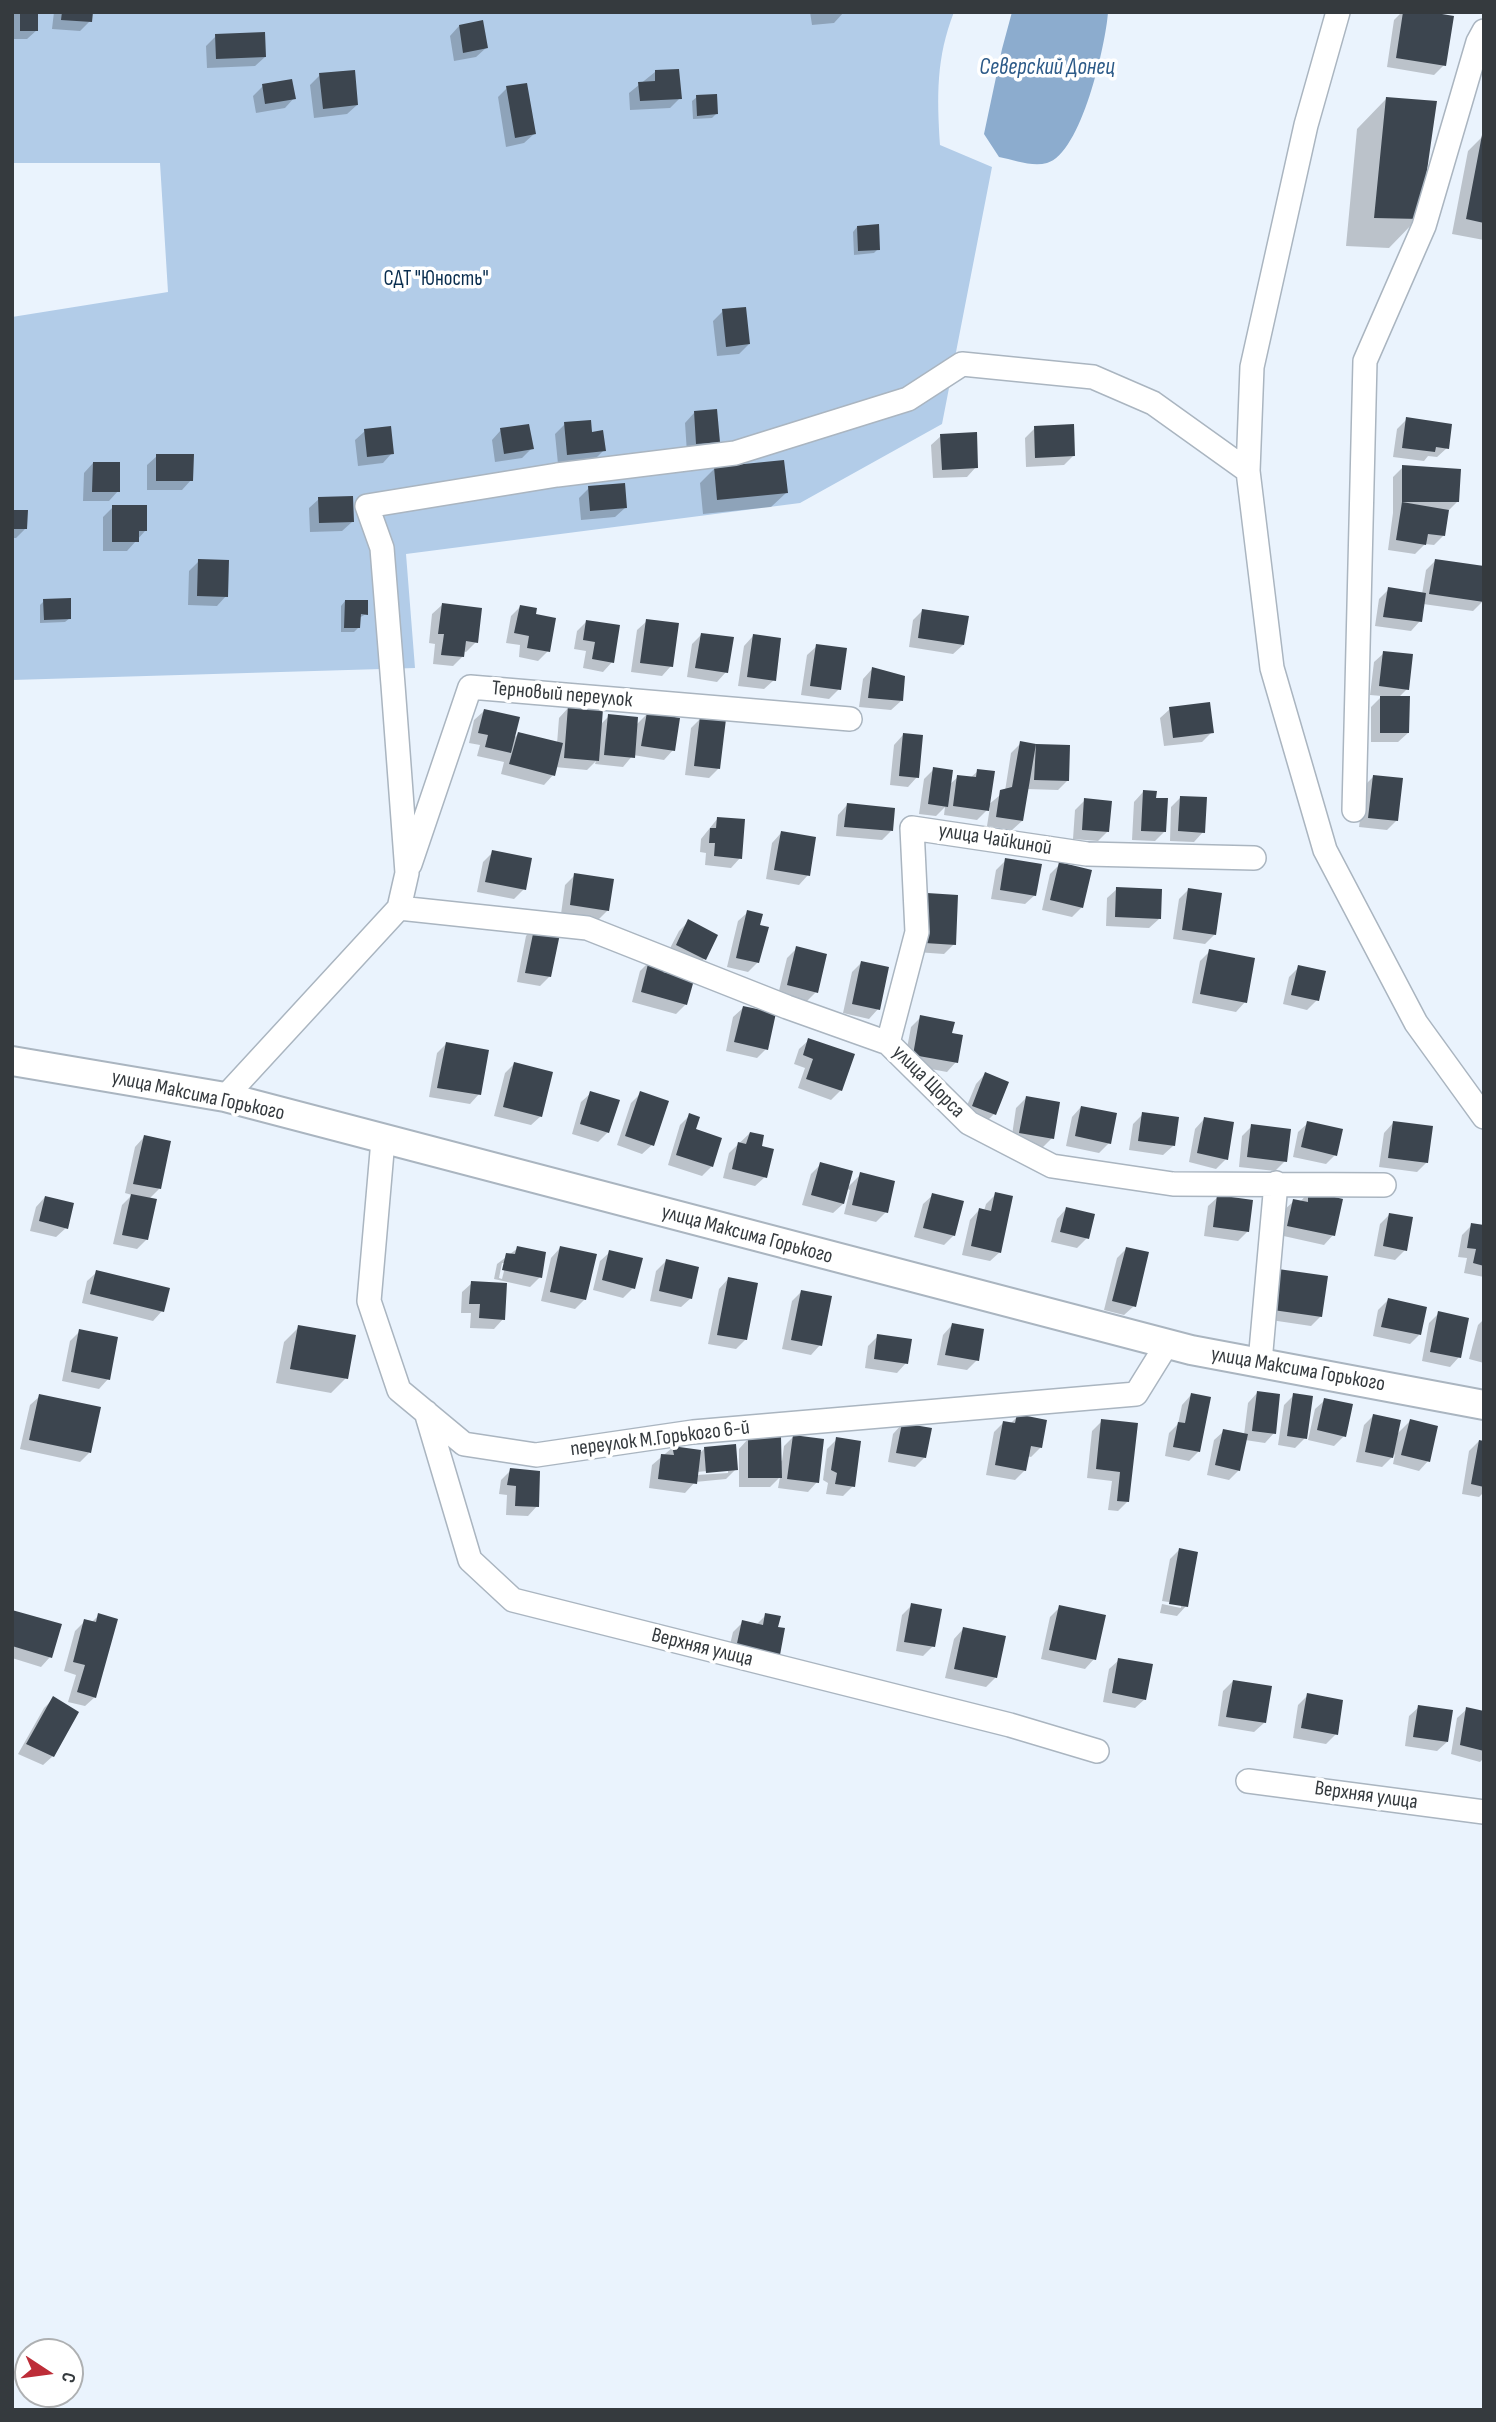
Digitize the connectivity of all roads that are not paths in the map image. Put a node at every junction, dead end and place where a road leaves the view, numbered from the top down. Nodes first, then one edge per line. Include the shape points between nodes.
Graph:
1 (1338, 12) edge
2 (1484, 31) edge
3 (1248, 471) junction
4 (850, 719) dead end
5 (1354, 810) dead end
6 (1254, 858) dead end
7 (407, 873) junction
8 (399, 908) junction
9 (888, 1043) junction
10 (12, 1061) edge
11 (225, 1097) junction
12 (1484, 1116) edge
13 (383, 1140) junction
14 (1276, 1183) junction
15 (1384, 1185) dead end
16 (1167, 1344) junction
17 (1259, 1362) junction
18 (1484, 1405) edge
19 (426, 1412) junction
20 (1097, 1751) dead end
21 (1248, 1781) dead end
22 (1484, 1812) edge

1 - 3 street via 1306,125 1252,367
2 - 5 street via 1424,226 1365,361
3 - 7 street via 1153,403 1093,377 962,364 908,399 735,453 556,475 367,506 382,548
3 - 12 street via 1272,668 1325,850 1416,1023
4 - 7 street, Терновый переулок via 470,687
6 - 9 street, улица Чайкиной via 1087,854 912,828 917,932
7 - 8 street
8 - 9 street, улица Щорса via 587,928
8 - 11 street
9 - 14 street, улица Щорса via 970,1123 1052,1166 1173,1184
10 - 11 street, улица Максима Горького
11 - 13 street, улица Максима Горького
13 - 16 street, улица Максима Горького
13 - 19 street, переулок М.Горького 6-й via 369,1301 399,1390
14 - 15 street, улица Щорса
14 - 17 street
16 - 17 street, улица Максима Горького
16 - 19 street, переулок М.Горького 6-й via 1136,1394 693,1432 536,1455 464,1444
17 - 18 street, улица Максима Горького
19 - 20 street, Верхняя улица via 470,1560 513,1600
21 - 22 street, Верхняя улица

